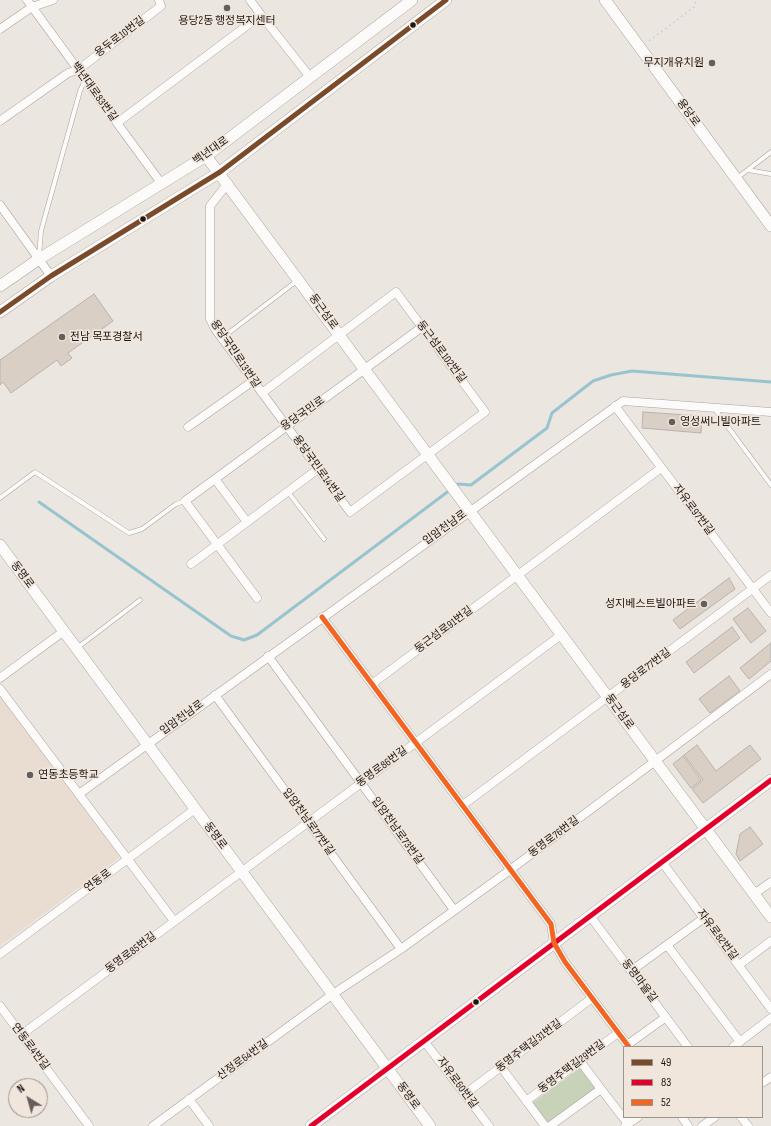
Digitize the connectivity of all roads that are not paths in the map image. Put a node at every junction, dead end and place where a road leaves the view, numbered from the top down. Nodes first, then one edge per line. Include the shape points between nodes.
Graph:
1 (53, 0) edge
2 (250, 0) edge
3 (412, 0) edge
4 (446, 0) edge
5 (604, 0) edge
6 (160, 3) edge
7 (29, 4) edge
8 (261, 15) junction
9 (0, 29) edge
10 (78, 70) junction
11 (310, 77) junction
12 (85, 80) junction
13 (0, 121) edge
14 (117, 123) junction
15 (771, 152) edge
16 (206, 156) junction
17 (748, 170) junction
18 (220, 172) junction
19 (771, 174) edge
20 (736, 179) junction
21 (161, 183) junction
22 (228, 183) junction
23 (1, 208) edge
24 (771, 226) edge
25 (39, 259) junction
26 (51, 276) junction
27 (299, 280) junction
28 (0, 286) edge
29 (0, 312) edge
30 (422, 327) junction
31 (340, 335) junction
32 (222, 338) junction
33 (365, 369) junction
34 (253, 381) junction
35 (262, 393) junction
36 (614, 406) junction
37 (713, 407) junction
38 (771, 412) edge
39 (188, 427) dead end
40 (287, 427) junction
41 (427, 454) junction
42 (661, 468) junction
43 (318, 469) junction
44 (215, 479) junction
45 (771, 485) edge
46 (288, 491) junction
47 (0, 498) edge
48 (185, 501) junction
49 (468, 509) junction
50 (247, 522) junction
51 (324, 539) dead end
52 (217, 544) junction
53 (0, 545) edge
54 (191, 564) dead end
55 (771, 575) edge
56 (516, 576) junction
57 (753, 589) junction
58 (257, 598) dead end
59 (140, 600) dead end
60 (771, 613) edge
61 (322, 617) junction
62 (64, 631) junction
63 (561, 635) junction
64 (76, 648) junction
65 (268, 656) junction
66 (771, 674) edge
67 (0, 678) edge
68 (372, 684) junction
69 (0, 689) edge
70 (215, 695) junction
71 (608, 697) junction
72 (416, 742) junction
73 (147, 743) junction
74 (654, 760) junction
75 (771, 781) edge
76 (361, 782) junction
77 (78, 794) junction
78 (463, 805) junction
79 (195, 809) junction
80 (308, 822) junction
81 (706, 829) junction
82 (128, 859) junction
83 (662, 862) junction
84 (510, 870) junction
85 (241, 871) junction
86 (771, 882) edge
87 (754, 894) junction
88 (454, 910) junction
89 (590, 916) junction
90 (771, 917) edge
91 (704, 918) junction
92 (174, 921) junction
93 (771, 941) edge
94 (554, 943) junction
95 (667, 945) junction
96 (401, 949) junction
97 (0, 954) edge
98 (739, 965) junction
99 (631, 971) junction
100 (333, 994) junction
101 (592, 998) junction
102 (0, 1006) edge
103 (771, 1009) edge
104 (666, 1017) junction
105 (771, 1018) edge
106 (618, 1033) junction
107 (21, 1035) junction
108 (424, 1041) junction
109 (736, 1045) edge
110 (628, 1046) edge
111 (687, 1046) edge
112 (580, 1061) junction
113 (500, 1067) junction
114 (388, 1068) junction
115 (601, 1089) junction
116 (465, 1094) junction
117 (189, 1099) junction
118 (526, 1101) junction
119 (637, 1118) edge
120 (714, 1118) edge
121 (742, 1118) edge
122 (627, 1125) edge
123 (89, 1126) edge
124 (153, 1126) edge
125 (209, 1126) edge
126 (310, 1126) edge
127 (430, 1126) edge
128 (489, 1126) edge
129 (545, 1126) edge
130 (550, 1126) edge
131 (702, 1126) edge
132 (748, 1126) edge

1 - 7 street
2 - 8 street
3 - 11 street, 백년대로
4 - 18 street, 백년대로
5 - 20 street, 용당로
6 - 10 street, 용두로10번길
7 - 9 street
7 - 10 street, 백년대로83번길
8 - 11 street
8 - 14 street
10 - 12 street, 백년대로83번길
10 - 13 street, 용두로10번길 via 68,73
11 - 16 street, 백년대로
12 - 14 street, 백년대로83번길
12 - 25 lane via 40,231
14 - 21 street, 백년대로83번길
15 - 17 lane
16 - 18 street, 둥근섬로
16 - 21 street, 백년대로
17 - 19 lane
17 - 20 lane
18 - 22 street, 둥근섬로
18 - 26 street, 백년대로
20 - 24 street, 용당로
21 - 25 street, 백년대로
22 - 27 street, 둥근섬로
22 - 32 street, 용당국민로13번길 via 210,206 209,313 215,329
23 - 25 street
25 - 26 street
25 - 28 street, 백년대로
26 - 29 street, 백년대로
27 - 31 street, 둥근섬로
27 - 32 lane
30 - 31 street, 둥근섬로102번길 via 396,292
30 - 33 street, 용당국민로
30 - 41 street, 둥근섬로102번길 via 485,412
31 - 33 street, 둥근섬로
31 - 35 street
32 - 34 street, 용당국민로13번길
33 - 40 street, 용당국민로
33 - 41 street, 둥근섬로
34 - 35 street, 용당국민로13번길
34 - 39 street
35 - 40 street, 용당국민로13번길
36 - 37 street, 입암천남로 via 623,401
36 - 42 street, 자유로97번길
36 - 49 street, 입암천남로
37 - 38 street, 입암천남로
37 - 45 lane
40 - 43 street, 용당국민로14번길
40 - 44 street, 용당국민로
41 - 43 street, 용당국민로14번길 via 350,512
41 - 49 street, 둥근섬로
42 - 56 street, 둥근섬로91번길
42 - 57 street, 자유로97번길
43 - 46 street
44 - 48 street, 용당국민로
44 - 50 street
46 - 50 street
46 - 51 lane
47 - 48 lane via 35,472 129,533 142,529 176,504
48 - 52 street
49 - 56 street, 둥근섬로
49 - 61 street, 입암천남로
50 - 52 street
52 - 54 street
52 - 58 street
53 - 62 street, 동명로
55 - 57 street, 용당로77번길
56 - 63 street, 둥근섬로
56 - 68 street, 둥근섬로91번길
57 - 60 street, 자유로97번길
57 - 71 street, 용당로77번길
59 - 64 lane
61 - 65 street, 입암천남로
61 - 68 street
62 - 64 street, 동명로
62 - 67 street
63 - 71 street, 둥근섬로
63 - 72 street, 동명로86번길
64 - 73 street, 동명로
65 - 70 street, 입암천남로
65 - 76 street, 입암천남로73번길
66 - 74 street, 동명로76번길
68 - 72 street
69 - 77 street
70 - 73 street, 입암천남로
70 - 80 street, 입암천남로77번길
71 - 74 street, 둥근섬로
71 - 78 street, 용당로77번길
72 - 76 street, 동명로86번길
72 - 78 street
73 - 77 street, 입암천남로
73 - 79 street, 동명로
74 - 81 street, 둥근섬로
74 - 84 street, 동명로76번길
75 - 81 street
76 - 80 street, 동명로86번길
76 - 88 street, 입암천남로73번길
77 - 82 street
78 - 84 street
79 - 82 street, 연동로
79 - 85 street, 동명로
80 - 85 street, 동명로86번길
80 - 96 street, 입암천남로77번길
81 - 83 street
81 - 87 street, 둥근섬로
82 - 92 street
82 - 97 street, 연동로
83 - 89 street
83 - 91 street, 자유로82번길
84 - 88 street, 동명로76번길
84 - 94 street via 551,924
85 - 92 street, 동명로85번길
85 - 100 street, 동명로
86 - 87 street
87 - 90 street, 둥근섬로
88 - 96 street, 동명로76번길
89 - 94 street
89 - 99 street, 동명마을길
91 - 95 street
91 - 98 street, 자유로82번길
92 - 107 street, 동명로85번길
93 - 98 street
94 - 101 street
94 - 108 street
95 - 99 street
95 - 109 street
96 - 100 street, 동명로76번길
98 - 103 street, 자유로82번길
99 - 104 street, 동명마을길
100 - 114 street, 동명로
100 - 117 street, 산정로64번길
101 - 106 street
101 - 113 street, 동명주택길31번길
102 - 107 street, 연동로4번길
104 - 110 street
104 - 111 street, 동명마을길
105 - 109 street
106 - 110 street
106 - 112 street, 동명주택길29번길
107 - 123 street, 연동로4번길
108 - 114 street
108 - 116 street, 자유로60번길
112 - 115 street
112 - 118 street, 동명주택길29번길
113 - 116 street, 동명주택길31번길
113 - 118 street
114 - 126 street
114 - 127 street, 동명로
115 - 122 street
115 - 130 street
116 - 128 street, 자유로60번길
117 - 124 street, 산정로64번길
117 - 125 street
118 - 129 street
119 - 122 street
120 - 131 street
121 - 132 street

